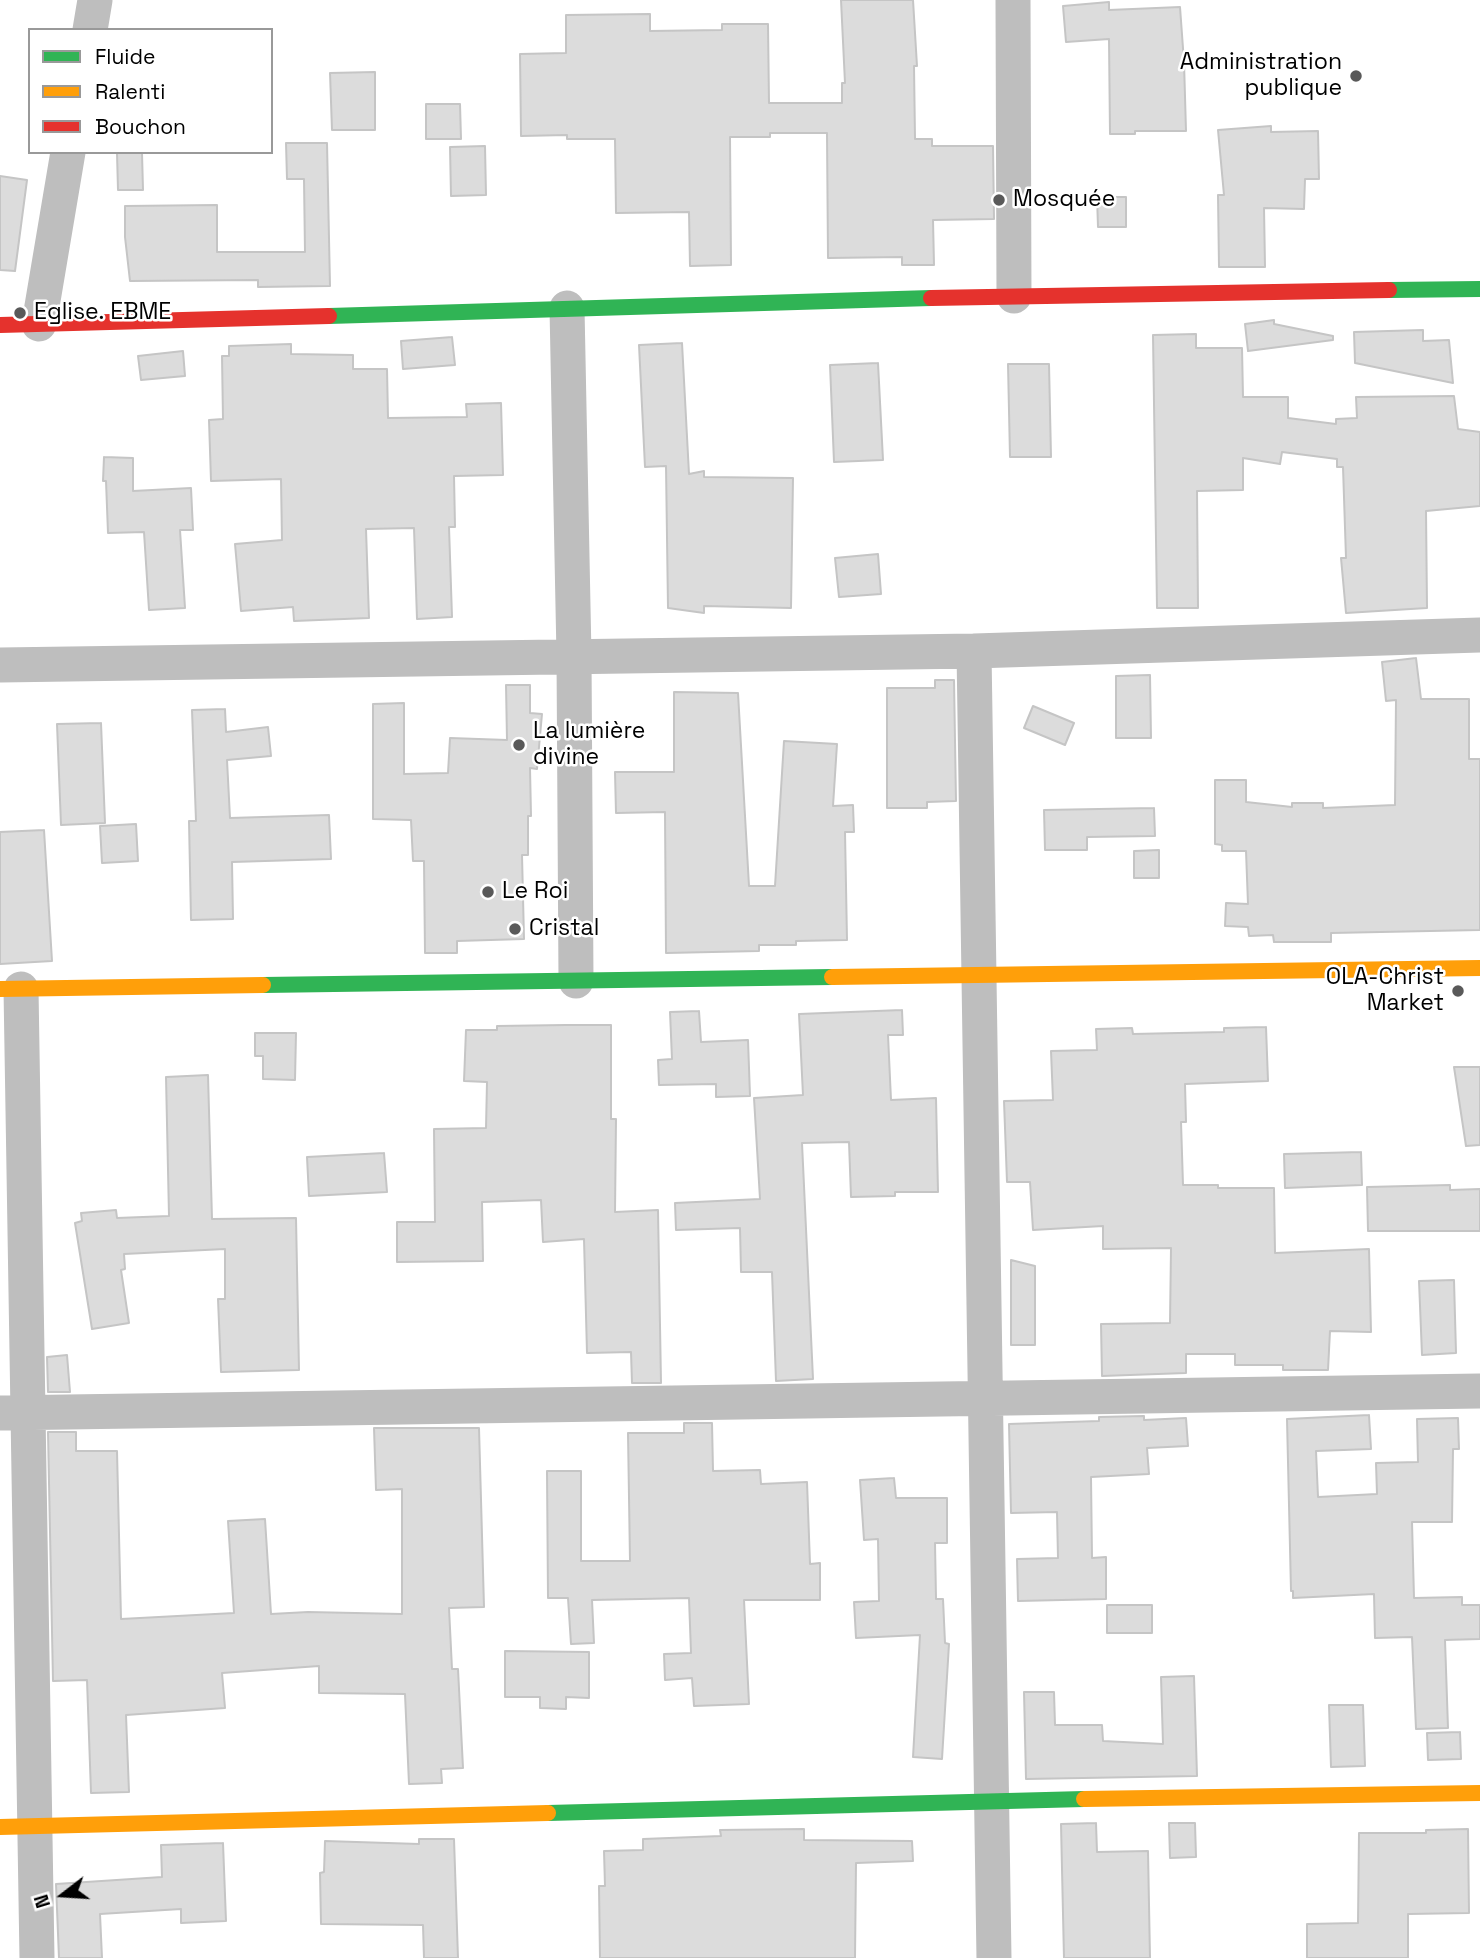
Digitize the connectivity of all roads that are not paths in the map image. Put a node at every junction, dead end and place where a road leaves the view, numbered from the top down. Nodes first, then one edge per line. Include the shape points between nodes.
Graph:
1 (95, 0) edge
2 (1013, 0) edge
3 (90, 28) edge
4 (68, 154) edge
5 (1480, 289) edge
6 (1014, 296) junction
7 (566, 308) junction
8 (39, 324) junction
9 (0, 325) edge
10 (1480, 635) edge
11 (975, 651) junction
12 (574, 656) junction
13 (0, 665) edge
14 (1480, 968) edge
15 (980, 975) junction
16 (576, 981) junction
17 (10, 989) edge
18 (1480, 1391) edge
19 (986, 1398) junction
20 (14, 1413) edge
21 (1480, 1793) edge
22 (992, 1801) junction
23 (0, 1827) edge
24 (35, 1827) junction
25 (37, 1958) edge
26 (994, 1958) edge

1 - 3 street
2 - 6 street
4 - 8 street
5 - 6 street
6 - 7 street
7 - 8 street
7 - 12 street
8 - 9 street
10 - 11 street
11 - 12 street
11 - 15 street
12 - 13 street
12 - 16 street
14 - 15 street
15 - 16 street
15 - 19 street
16 - 17 street
17 - 20 street
18 - 19 street
19 - 20 street
19 - 22 street
20 - 24 street
21 - 22 street
22 - 24 street
22 - 26 street
23 - 24 street
24 - 25 street

